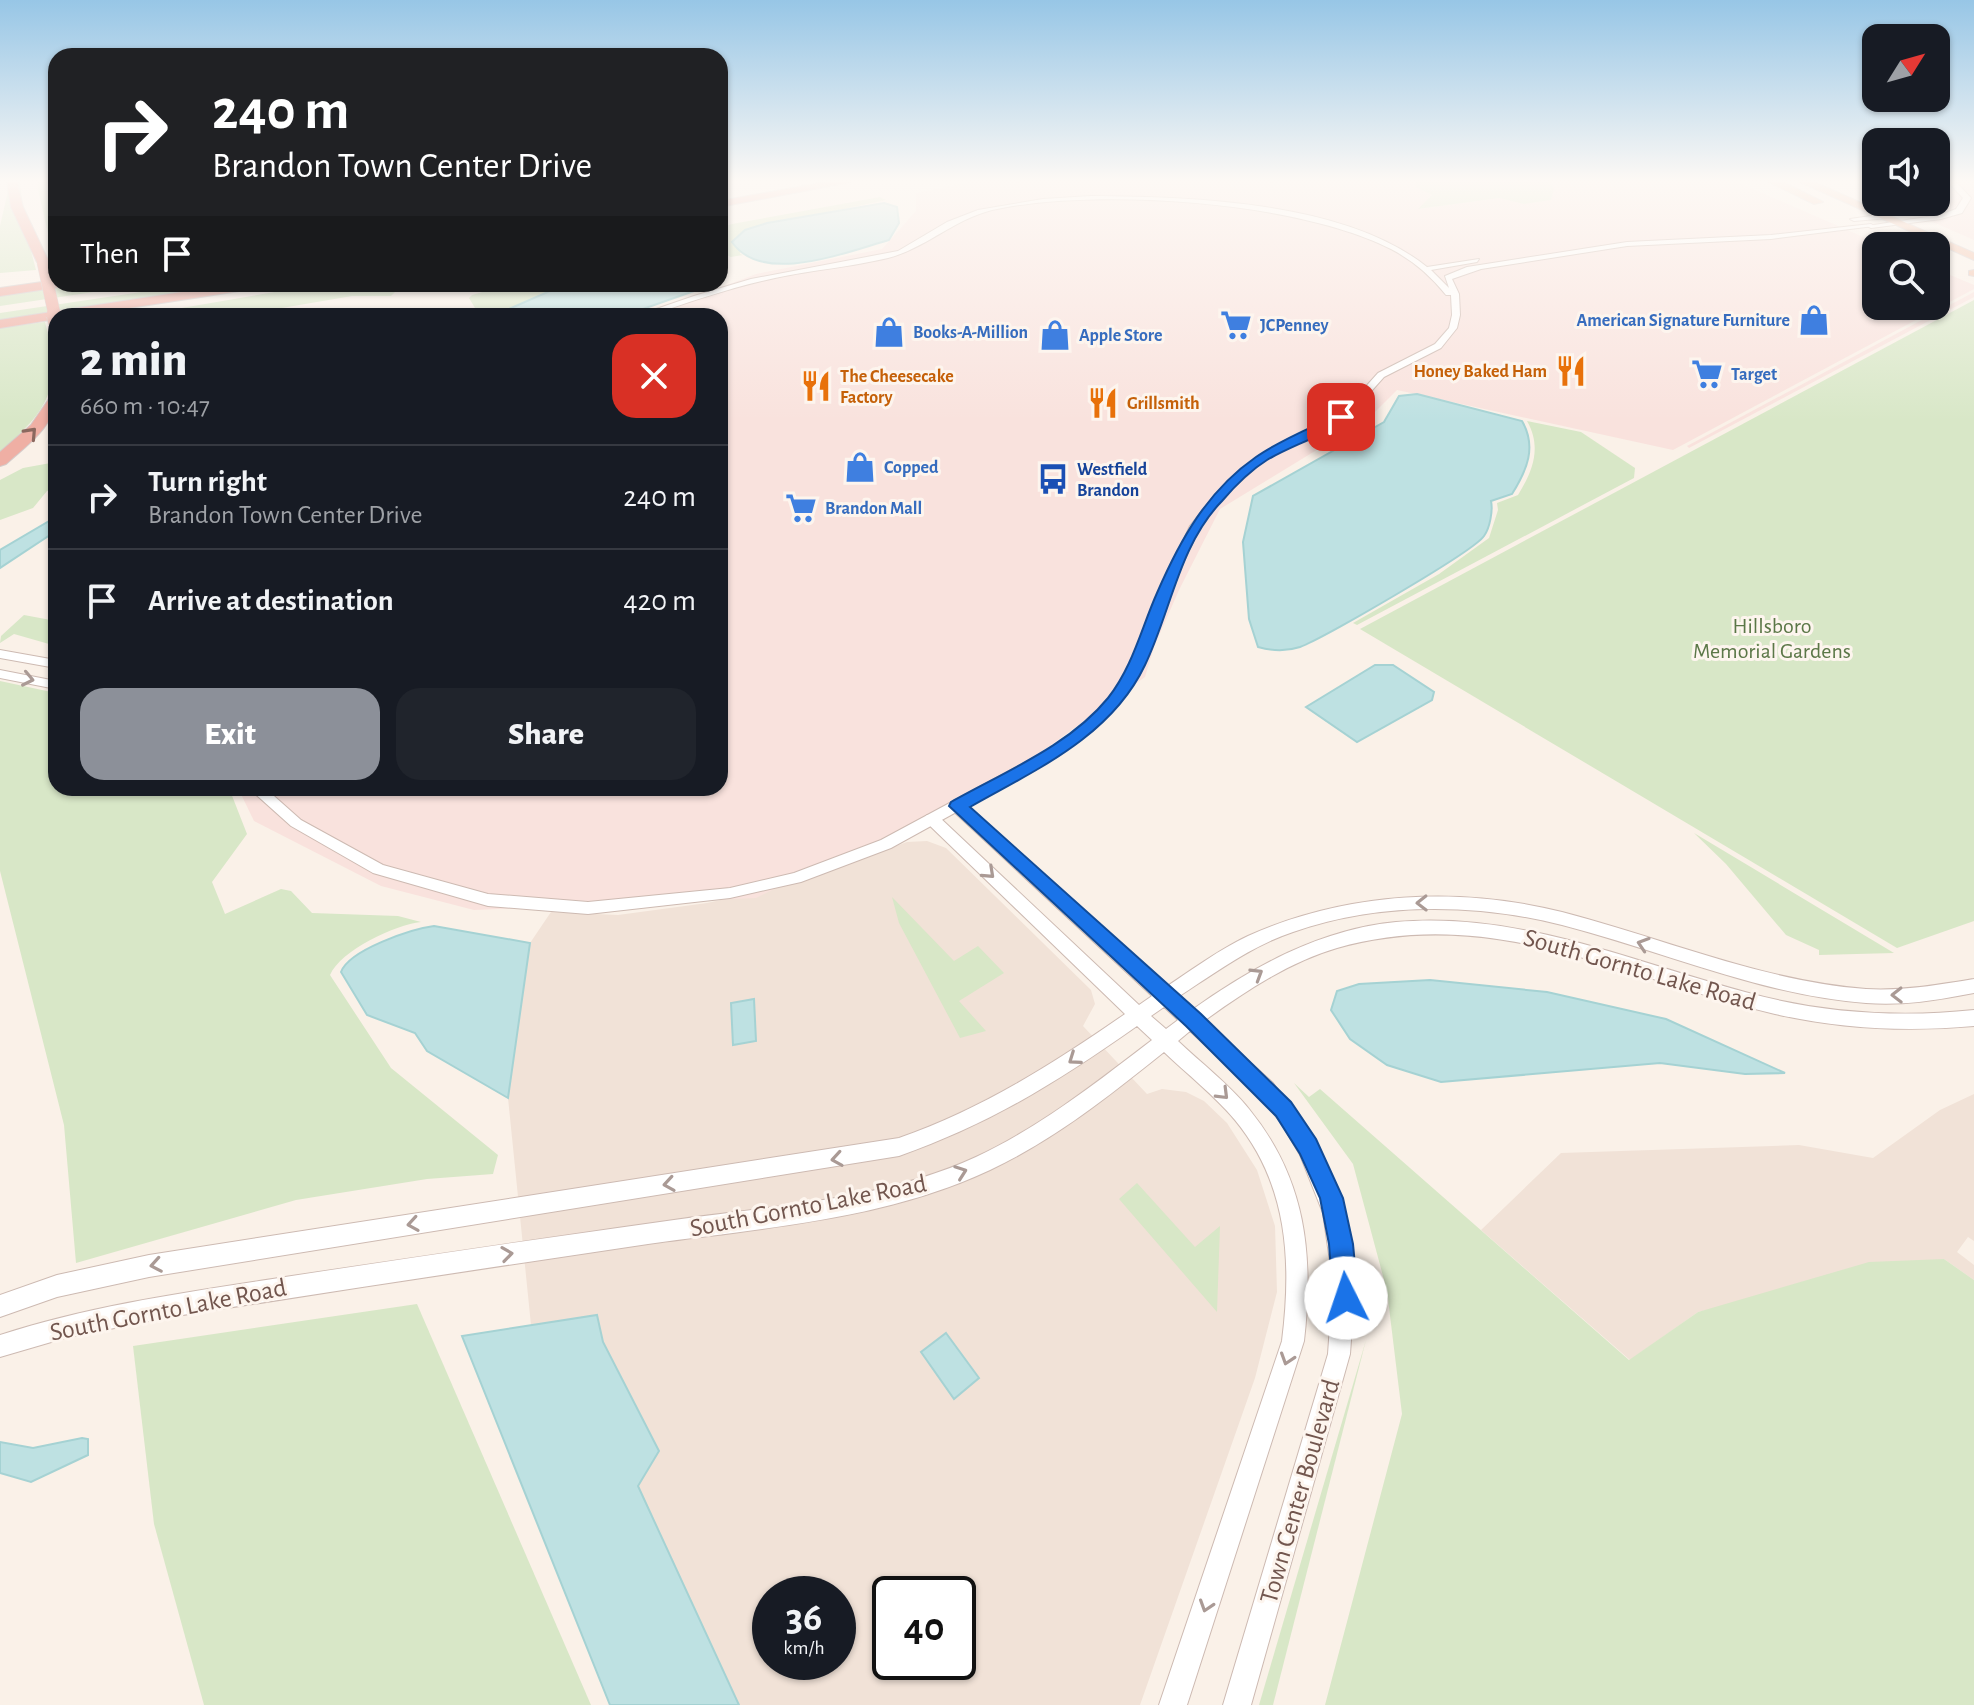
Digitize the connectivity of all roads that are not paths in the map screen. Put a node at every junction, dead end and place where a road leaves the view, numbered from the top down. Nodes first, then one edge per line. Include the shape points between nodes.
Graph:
1 (43, 262) edge
2 (852, 262) edge
3 (1415, 262) edge
4 (1433, 262) edge
5 (1467, 262) edge
6 (1518, 262) edge
7 (1452, 264) junction
8 (1478, 268) junction
9 (48, 271) edge
10 (1429, 271) junction
11 (28, 273) dead end
12 (48, 285) edge
13 (48, 285) edge
14 (728, 289) edge
15 (0, 292) edge
16 (116, 292) edge
17 (207, 292) edge
18 (719, 292) edge
19 (1455, 300) junction
20 (104, 308) edge
21 (666, 308) edge
22 (0, 309) edge
23 (48, 317) edge
24 (0, 324) edge
25 (48, 411) edge
26 (0, 461) edge
27 (0, 654) edge
28 (48, 663) edge
29 (0, 674) edge
30 (48, 683) edge
31 (266, 796) edge
32 (957, 806) junction
33 (932, 819) junction
34 (1974, 986) edge
35 (1166, 996) junction
36 (1138, 1014) junction
37 (1974, 1018) edge
38 (1194, 1020) junction
39 (1166, 1041) junction
40 (0, 1306) edge
41 (0, 1346) edge
42 (1173, 1705) edge
43 (1237, 1705) edge

1 - 12 highway, bridge
2 - 14 street
3 - 10 street
4 - 7 street
5 - 7 street
6 - 8 street
7 - 10 street
8 - 10 street
8 - 19 street via 1448,278
9 - 11 highway
10 - 19 street
13 - 15 highway
16 - 22 highway
17 - 20 highway
18 - 21 street
19 - 32 street via 1453,328 1438,346 1381,375 1346,414 1260,459 1217,498 1195,526 1137,665 1092,725 1055,752
23 - 24 highway
26 -> 25 highway
27 - 28 street
29 -> 30 street
31 - 33 street via 296,823 378,869 488,900 588,908 730,893 796,878 886,844
32 - 33 street
32 - 35 street, Town Center Boulevard
33 -> 36 street, Town Center Boulevard
34 -> 35 street, South Gornto Lake Road via 1893,996 1798,987 1558,918 1480,905 1424,903 1365,907 1285,927
35 - 36 street, South Gornto Lake Road
35 - 38 street, Town Center Boulevard
36 - 39 street, Town Center Boulevard
36 -> 40 street, South Gornto Lake Road via 1021,1095 899,1147 165,1264 57,1286
38 -> 37 street, South Gornto Lake Road via 1251,977 1320,944 1392,929 1445,926 1553,940 1806,1013 1889,1023
38 - 39 street, South Gornto Lake Road
38 - 43 street, Town Center Boulevard via 1266,1089 1299,1131 1331,1198 1346,1281 1339,1354
41 -> 39 street, South Gornto Lake Road via 105,1316 879,1197 965,1171 1009,1151 1075,1111
39 -> 42 street, Town Center Boulevard via 1258,1134 1287,1191 1300,1261 1293,1341

